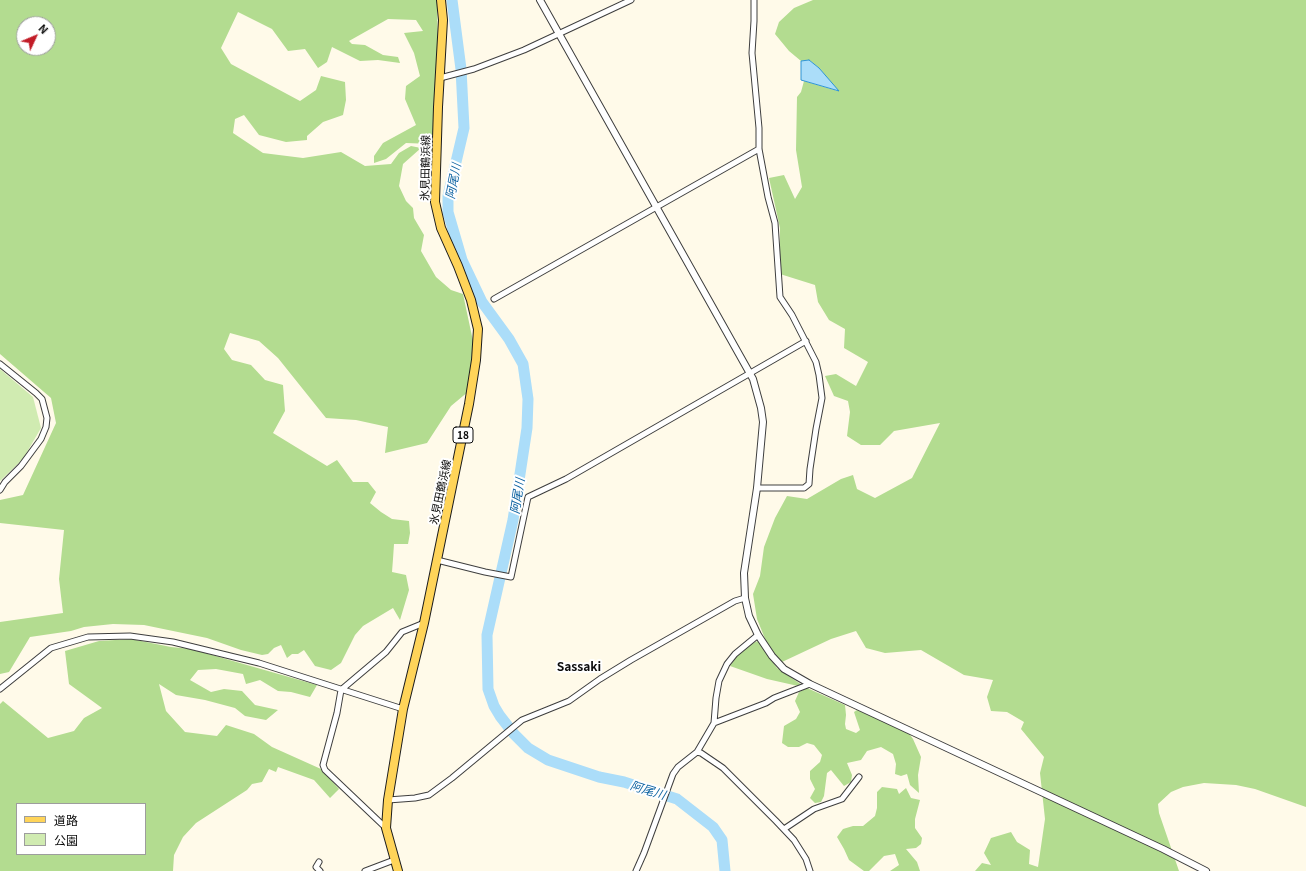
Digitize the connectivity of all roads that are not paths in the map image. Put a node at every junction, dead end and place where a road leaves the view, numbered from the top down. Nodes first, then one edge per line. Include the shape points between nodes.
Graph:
1 (442, 0) edge
2 (540, 0) edge
3 (631, 0) edge
4 (754, 0) edge
5 (559, 34) junction
6 (440, 78) junction
7 (759, 149) junction
8 (656, 207) junction
9 (494, 299) dead end
10 (806, 341) junction
11 (0, 364) edge
12 (750, 373) junction
13 (757, 488) junction
14 (0, 490) edge
15 (437, 560) junction
16 (745, 598) junction
17 (424, 623) junction
18 (758, 635) junction
19 (810, 684) junction
20 (0, 689) edge
21 (341, 690) junction
22 (403, 709) junction
23 (714, 723) junction
24 (696, 752) junction
25 (858, 777) dead end
26 (388, 800) junction
27 (386, 828) junction
28 (784, 829) junction
29 (394, 860) junction
30 (319, 862) dead end
31 (320, 871) edge
32 (365, 871) edge
33 (398, 871) edge
34 (636, 871) edge
35 (810, 871) edge
36 (1206, 871) edge

1 - 6 main road, 氷見田鶴浜線 / 18
2 - 5 street
3 - 5 street
4 - 7 street via 752,53
5 - 6 street via 468,71
5 - 8 street
6 - 15 main road, 氷見田鶴浜線 / 18 via 435,202 441,228 471,300 478,329 470,404
7 - 8 street
7 - 10 street via 775,223 780,297
8 - 9 street
8 - 12 street
10 - 12 street
10 - 13 street via 816,362 822,398 809,484 804,488
11 - 14 street via 42,399 47,418 41,439
12 - 13 street via 763,422
12 - 15 street via 573,475 528,497 512,577
13 - 16 street via 744,573
15 - 17 main road, 氷見田鶴浜線 / 18
16 - 18 street via 749,616
16 - 26 street via 735,601 631,660 570,700 522,720 429,795
17 - 21 street via 402,632 386,652
17 - 22 main road, 氷見田鶴浜線 / 18
18 - 19 street via 784,669
18 - 23 street via 727,664 719,681
19 - 23 street
19 - 36 street
20 - 21 street via 51,648 88,637 130,636 173,642 225,654
21 - 22 street
21 - 27 street via 323,765 325,770
22 - 26 main road, 氷見田鶴浜線 / 18
23 - 24 street
24 - 28 street via 723,768
24 - 34 street via 678,767 670,781
25 - 28 street via 842,799 814,809
26 - 27 main road, 氷見田鶴浜線 / 18
27 - 29 main road, 氷見田鶴浜線 / 18
28 - 35 street via 806,859
29 - 32 street
29 - 33 main road, 氷見田鶴浜線 / 18
30 - 31 street via 316,867

